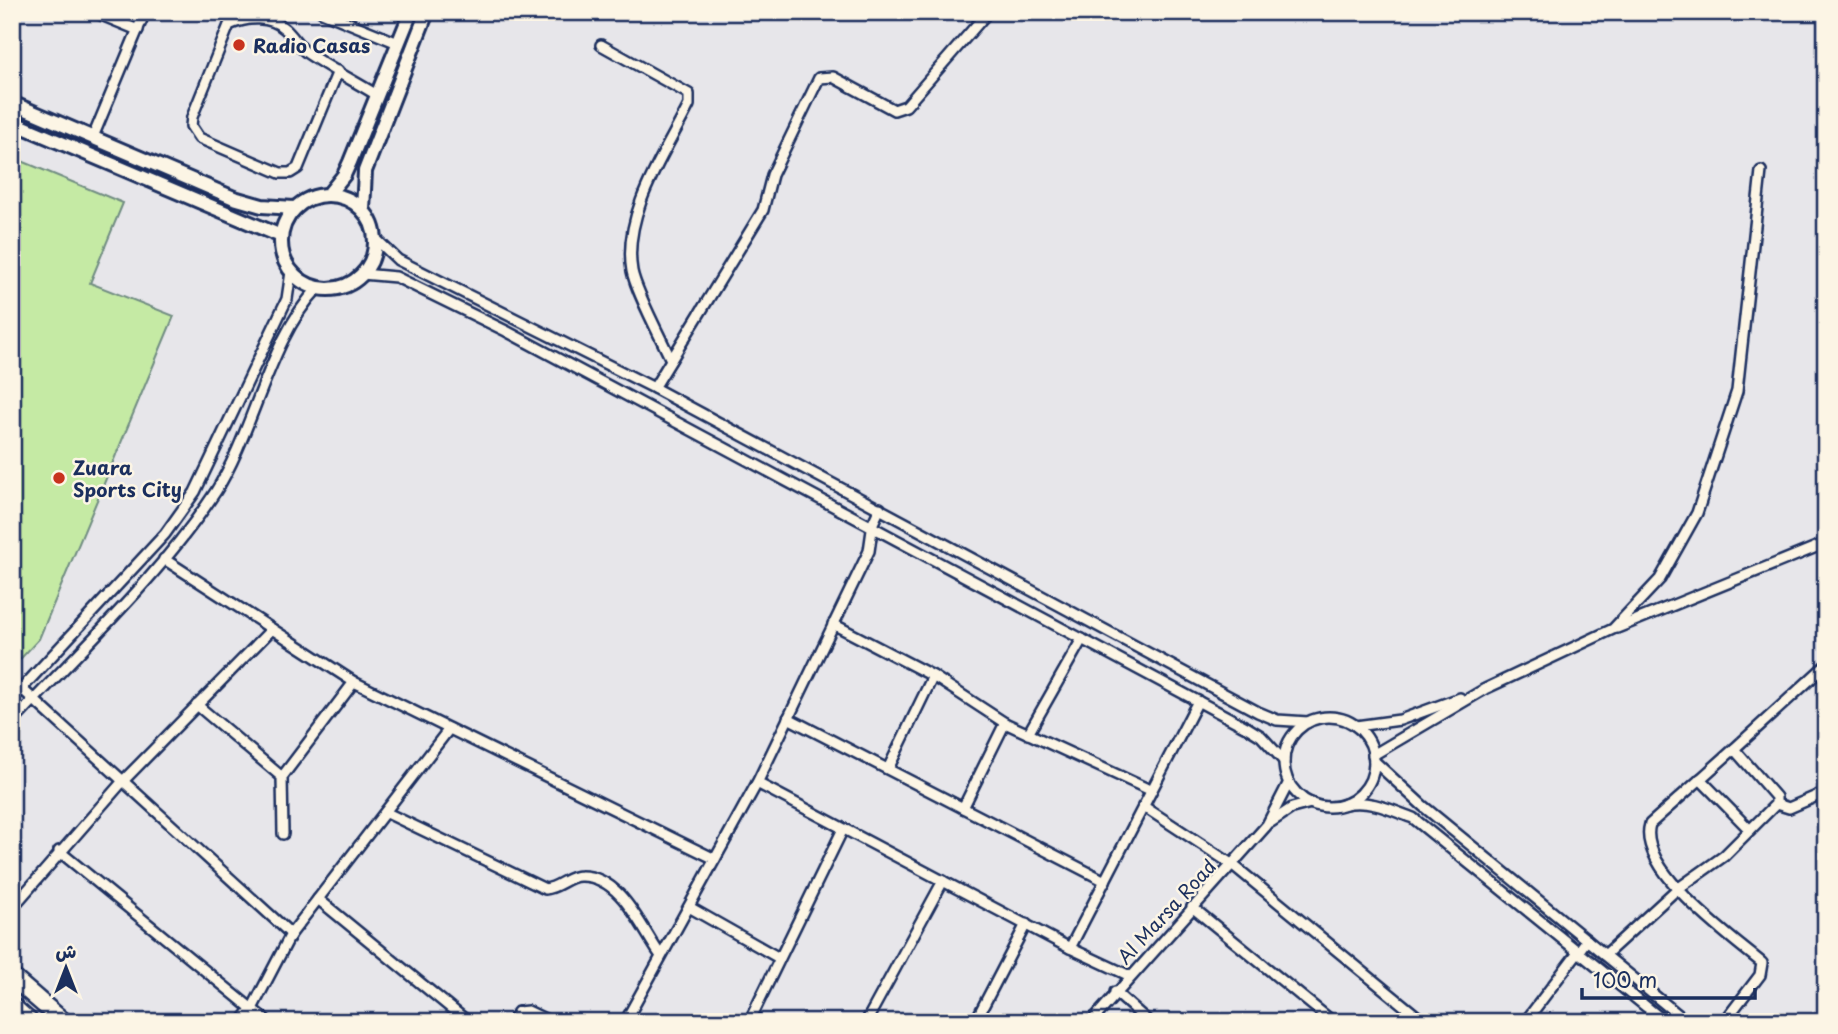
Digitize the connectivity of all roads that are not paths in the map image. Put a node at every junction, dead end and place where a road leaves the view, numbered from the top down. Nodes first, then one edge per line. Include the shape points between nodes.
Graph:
1 (94, 12) edge
2 (145, 12) edge
3 (322, 12) edge
4 (411, 12) edge
5 (427, 12) edge
6 (988, 12) edge
7 (138, 30) junction
8 (398, 43) junction
9 (601, 46) dead end
10 (338, 71) junction
11 (377, 95) junction
12 (12, 103) edge
13 (12, 122) edge
14 (93, 137) junction
15 (1761, 171) dead end
16 (328, 194) junction
17 (294, 208) junction
18 (363, 210) junction
19 (281, 236) junction
20 (375, 238) junction
21 (291, 272) junction
22 (362, 274) junction
23 (318, 288) junction
24 (671, 360) junction
25 (654, 388) junction
26 (195, 492) junction
27 (208, 502) junction
28 (880, 508) junction
29 (872, 527) junction
30 (1826, 543) edge
31 (164, 559) junction
32 (833, 624) junction
33 (272, 629) junction
34 (1613, 629) junction
35 (1082, 639) junction
36 (1826, 665) edge
37 (933, 676) junction
38 (354, 682) junction
39 (22, 689) junction
40 (1485, 689) junction
41 (12, 699) edge
42 (34, 700) junction
43 (1198, 701) junction
44 (197, 705) junction
45 (788, 718) junction
46 (1308, 722) junction
47 (12, 723) edge
48 (1005, 723) junction
49 (1356, 726) junction
50 (449, 729) junction
51 (1028, 734) junction
52 (1734, 750) junction
53 (1374, 758) junction
54 (1284, 761) junction
55 (888, 769) junction
56 (282, 777) junction
57 (1700, 779) junction
58 (123, 781) junction
59 (1289, 782) junction
60 (757, 783) junction
61 (1150, 790) junction
62 (1826, 792) edge
63 (1311, 803) junction
64 (1345, 804) junction
65 (1776, 804) junction
66 (1143, 806) junction
67 (963, 808) junction
68 (387, 813) junction
69 (1267, 825) junction
70 (843, 829) junction
71 (1750, 830) junction
72 (283, 834) dead end
73 (59, 851) junction
74 (715, 859) junction
75 (1233, 865) junction
76 (1105, 880) junction
77 (943, 881) junction
78 (1676, 891) junction
79 (318, 899) junction
80 (689, 907) junction
81 (1192, 907) junction
82 (12, 908) edge
83 (1026, 925) junction
84 (291, 934) junction
85 (1587, 940) junction
86 (1070, 948) junction
87 (1578, 952) junction
88 (1605, 955) junction
89 (661, 956) junction
90 (779, 958) junction
91 (1130, 976) junction
92 (12, 977) edge
93 (1115, 992) junction
94 (12, 1006) edge
95 (253, 1007) junction
96 (30, 1022) edge
97 (64, 1022) edge
98 (241, 1022) edge
99 (268, 1022) edge
100 (468, 1022) edge
101 (512, 1022) edge
102 (551, 1022) edge
103 (625, 1022) edge
104 (749, 1022) edge
105 (866, 1022) edge
106 (975, 1022) edge
107 (1091, 1022) edge
108 (1149, 1022) edge
109 (1333, 1022) edge
110 (1424, 1022) edge
111 (1525, 1022) edge
112 (1665, 1022) edge
113 (1688, 1022) edge
114 (1724, 1022) edge

1 - 7 street
2 - 7 street
3 - 8 street
4 - 8 street
5 - 18 street via 365,171
6 - 24 street via 900,109 894,110 833,76 819,78 772,175 763,210
7 - 14 street
8 - 11 street
9 - 24 street via 689,94 689,105 638,211 633,238 632,271
10 - 10 street via 304,51 283,27 270,20 239,20 229,25 191,126 199,138 280,173 290,173 298,168
10 - 11 street
11 - 16 street via 344,175
12 - 14 street
13 - 19 street
14 - 17 street via 234,198
15 - 34 street via 1737,391 1697,513 1660,579
16 - 17 street via 309,198
16 - 18 street via 341,196
17 - 19 street
18 - 20 street
19 - 21 street
20 - 22 street via 372,257
20 - 25 street via 398,260
21 - 23 street
21 - 26 street via 287,299
22 - 23 street via 349,284
22 - 29 street via 409,283 506,331
23 - 27 street via 297,316
24 - 25 street
25 - 28 street
26 - 27 street
26 - 39 street via 165,534
27 - 31 street
28 - 29 street
28 - 46 street via 1258,712 1277,720
29 - 32 street via 869,551
29 - 35 street
30 - 34 street
31 - 33 street
31 - 42 street
32 - 37 street
32 - 45 street
33 - 38 street
33 - 44 street
34 - 40 street
35 - 43 street
35 - 51 street
36 - 52 street
37 - 48 street
37 - 55 street
38 - 50 street
38 - 56 street
39 - 41 street
39 - 42 street
40 - 49 street via 1400,720
40 - 53 street
42 - 47 street
42 - 58 street
43 - 54 street via 1261,736
43 - 61 street
44 - 56 street
44 - 58 street
45 - 55 street
45 - 60 street
46 - 49 street via 1333,717
46 - 54 street via 1291,739
48 - 51 street
48 - 67 street
49 - 53 street
50 - 68 street
50 - 74 street
51 - 61 street
52 - 57 street
52 - 65 street via 1776,797
53 - 64 street via 1366,787
53 - 85 street via 1423,806
54 - 59 street
55 - 67 street
56 - 72 street
57 - 71 street
57 - 78 street via 1650,824 1648,831 1651,846
58 - 73 street
58 - 84 street
59 - 63 street
59 - 69 street, Al Marsa Road
60 - 70 street
60 - 74 street
61 - 66 street
62 - 65 street via 1789,808
63 - 64 street
63 - 69 street, Al Marsa Road via 1292,807
64 - 87 street via 1372,803 1413,818
65 - 71 street
66 - 75 street
66 - 76 street
67 - 76 street
68 - 79 street
68 - 89 street via 545,889 577,875 592,877 623,896
69 - 75 street, Al Marsa Road
70 - 77 street
70 - 90 street
71 - 78 street via 1724,856
73 - 82 street
73 - 95 street
74 - 80 street
75 - 81 street, Al Marsa Road
75 - 110 street
76 - 86 street
77 - 83 street
77 - 105 street
78 - 88 street
78 - 114 street via 1762,963 1760,975
79 - 84 street
79 - 100 street
80 - 89 street
80 - 90 street
81 - 91 street, Al Marsa Road
81 - 109 street
83 - 86 street
83 - 106 street
84 - 95 street
85 - 87 street
85 - 88 street
86 - 91 street
87 - 111 street
87 - 112 street
88 - 113 street
89 - 103 street
90 - 104 street
91 - 93 street, Al Marsa Road
92 - 97 highway
93 - 107 street, Al Marsa Road
93 - 108 street
94 - 96 highway
95 - 98 street
95 - 99 street
101 - 102 street via 518,1012 528,1011

